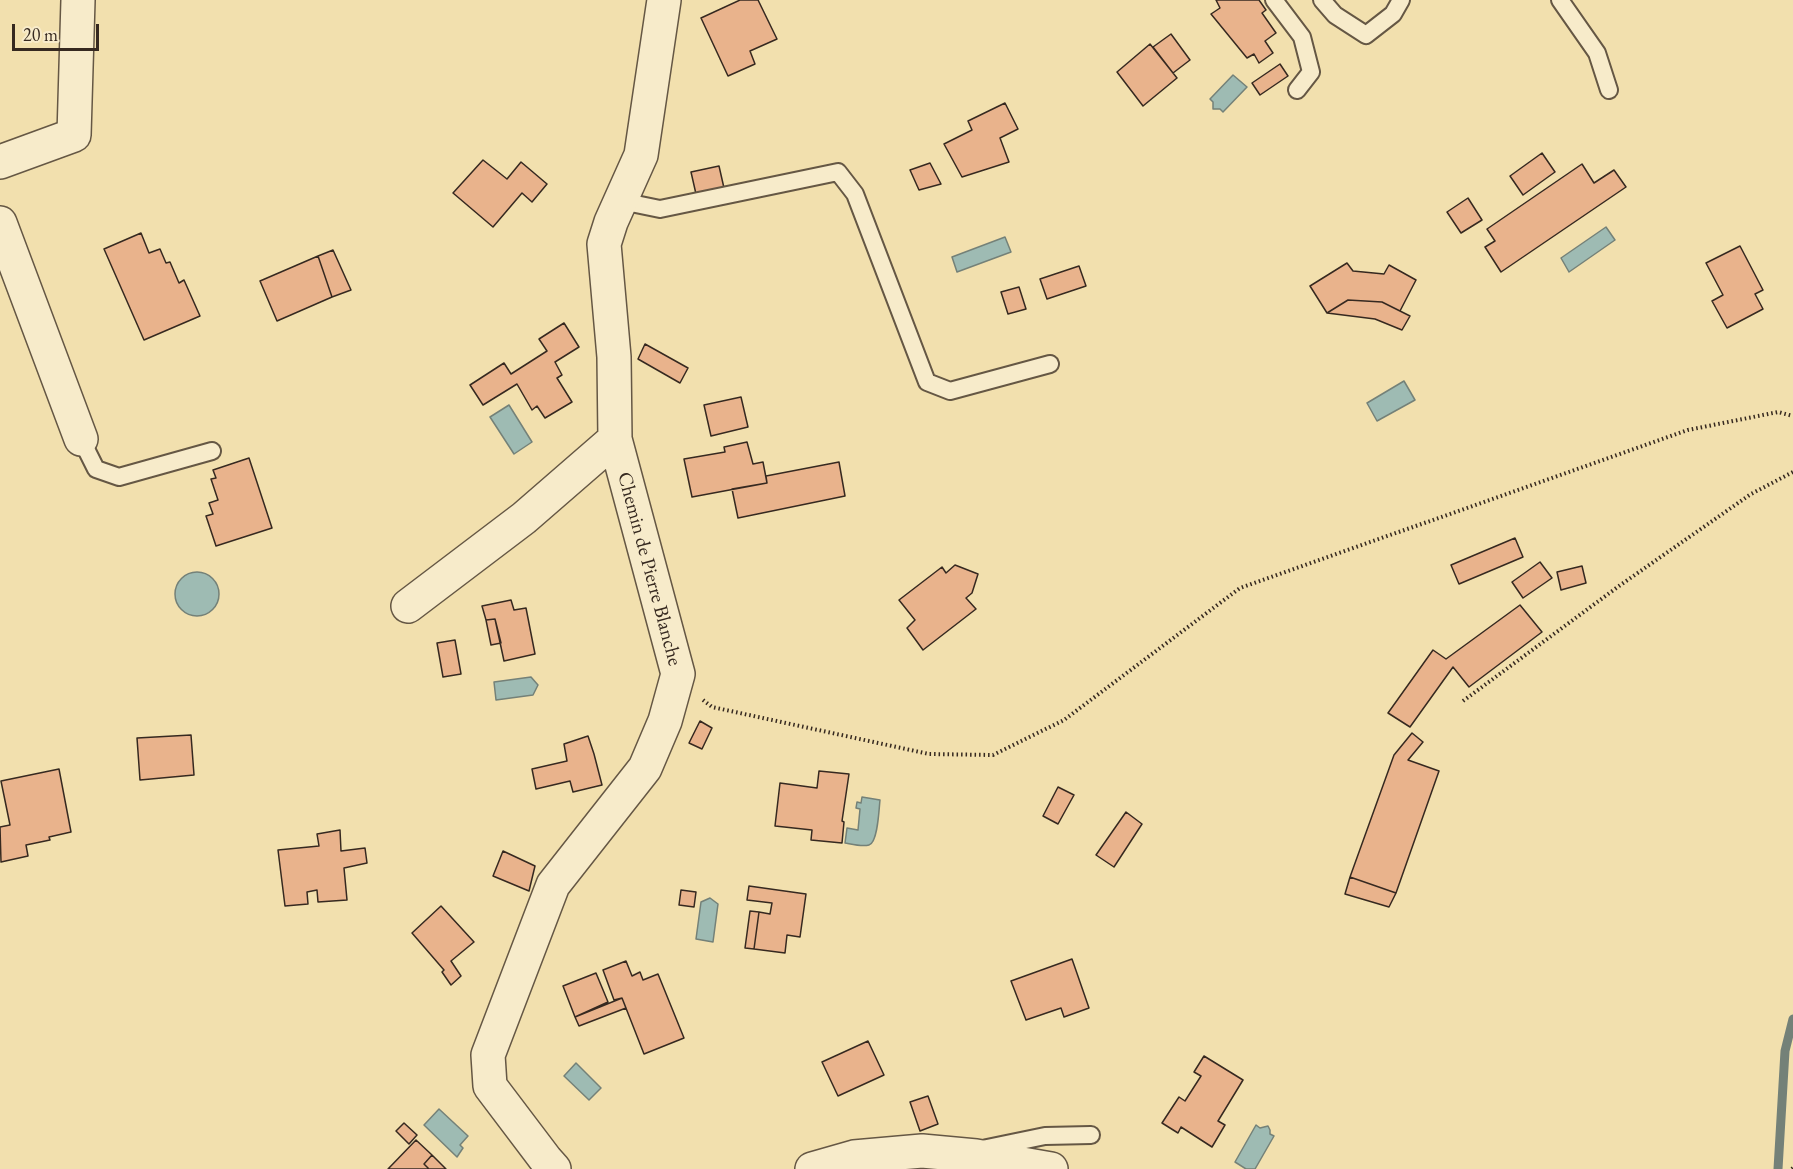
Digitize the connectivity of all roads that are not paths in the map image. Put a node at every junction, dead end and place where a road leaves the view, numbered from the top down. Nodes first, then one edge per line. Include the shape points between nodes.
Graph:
1 (78, 0) edge
2 (664, 0) edge
3 (1274, 0) edge
4 (1322, 0) edge
5 (1401, 0) edge
6 (1560, 0) edge
7 (1298, 90) dead end
8 (1609, 90) dead end
9 (0, 162) edge
10 (621, 201) junction
11 (0, 223) edge
12 (1050, 364) dead end
13 (81, 439) joint
14 (615, 439) junction
15 (212, 451) dead end
16 (408, 606) dead end
17 (1091, 1135) dead end
18 (976, 1156) junction
19 (554, 1169) edge
20 (812, 1169) edge
21 (1051, 1169) edge

1 - 9 street via 74,135
2 - 10 street, Chemin de Pierre Blanche via 641,155
3 - 7 lane via 1302,37 1311,72
4 - 5 lane via 1335,15 1366,35 1393,14
6 - 8 lane via 1597,53
10 - 12 lane via 660,209 838,172 855,194 927,382 950,391
10 - 14 street, Chemin de Pierre Blanche via 604,244 614,357
11 - 13 street
13 - 15 lane via 96,469 119,477
14 - 16 street, Chemin de Pierre Blanche via 524,519
14 - 19 street, Chemin de Pierre Blanche via 678,674 665,721 645,768 553,885 488,1055 490,1086
17 - 18 lane via 1045,1136 987,1148
18 - 20 street via 922,1151 854,1157
18 - 21 street

